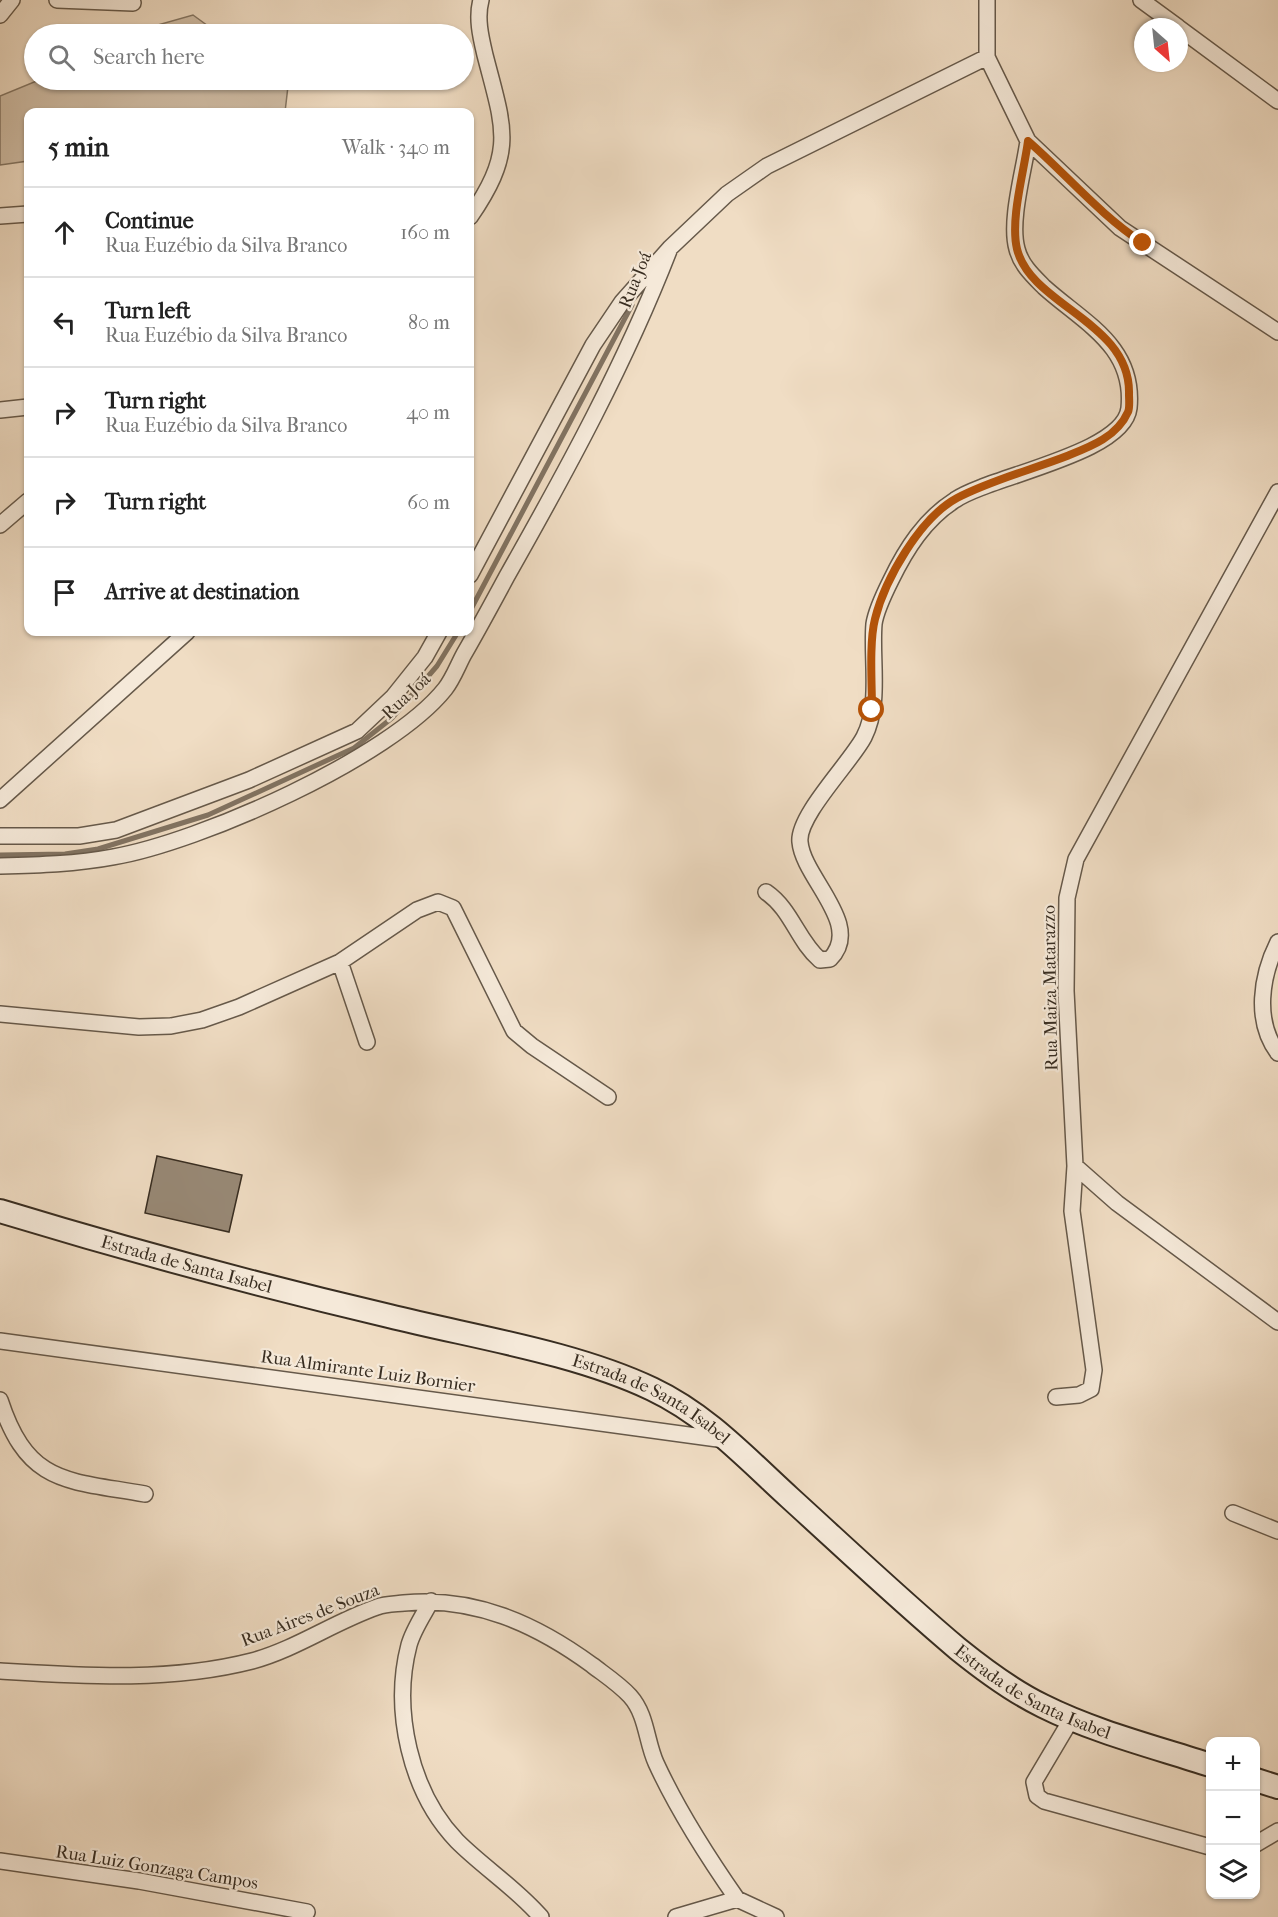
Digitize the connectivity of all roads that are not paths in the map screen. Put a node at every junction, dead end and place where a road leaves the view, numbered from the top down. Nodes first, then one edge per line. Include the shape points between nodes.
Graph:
1 (12, 0) edge
2 (57, 0) edge
3 (481, 0) edge
4 (987, 0) edge
5 (1141, 0) edge
6 (133, 3) dead end
7 (0, 15) edge
8 (1165, 18) edge
9 (1188, 35) edge
10 (987, 57) junction
11 (1278, 101) edge
12 (1028, 141) junction
13 (474, 210) edge
14 (24, 214) edge
15 (0, 216) edge
16 (669, 248) junction
17 (1278, 332) edge
18 (24, 408) edge
19 (0, 410) edge
20 (1278, 492) edge
21 (24, 504) edge
22 (0, 525) edge
23 (474, 568) edge
24 (183, 636) edge
25 (437, 636) edge
26 (0, 800) edge
27 (0, 836) edge
28 (0, 866) edge
29 (766, 892) dead end
30 (1278, 942) edge
31 (340, 962) junction
32 (0, 1014) edge
33 (367, 1042) dead end
34 (1278, 1053) edge
35 (609, 1097) dead end
36 (1076, 1166) junction
37 (0, 1211) edge
38 (1278, 1322) edge
39 (0, 1341) edge
40 (1056, 1397) dead end
41 (0, 1400) edge
42 (731, 1441) junction
43 (145, 1494) dead end
44 (1233, 1513) dead end
45 (1278, 1531) edge
46 (431, 1600) junction
47 (0, 1671) edge
48 (1072, 1718) junction
49 (1206, 1764) edge
50 (1260, 1781) edge
51 (1278, 1787) edge
52 (1278, 1829) edge
53 (1260, 1842) edge
54 (1206, 1846) edge
55 (0, 1861) edge
56 (737, 1899) junction
57 (307, 1912) dead end
58 (542, 1917) edge
59 (676, 1917) edge
60 (776, 1917) edge

1 - 7 street
2 - 6 street
3 - 13 street via 480,35 504,144 492,181
4 - 10 street
5 - 8 street
9 - 11 street
10 - 12 street
10 - 16 street, Rua Joá via 767,166 727,194
12 - 17 street via 1120,228
12 - 29 street via 1015,229 1017,250 1029,273 1106,339 1122,360 1130,382 1129,411 1112,434 1085,449 956,499 919,531 890,580 874,620 872,710 865,736 807,817 799,840 804,858 832,907 841,935 837,952 830,959 820,960 780,901
14 - 15 street
16 - 23 street, Rua Joá via 621,302 593,345
16 - 28 street, Rua Joá via 646,309 557,488 445,688 416,717 382,743 306,785 189,837 115,857
18 - 19 street
20 - 36 street, Rua Maiza Matarazzo via 1076,859 1067,898 1066,991
21 - 22 street
24 - 26 street
25 - 27 street, Rua Joá via 393,698 357,731 249,780 117,830 79,836
30 - 34 street via 1264,985 1262,1015
31 - 32 street via 239,1007 171,1026 139,1027
31 - 33 street
31 - 35 street via 417,910 438,902 453,908 514,1031
36 - 38 street via 1117,1203
36 - 40 street, Rua Maiza Matarazzo via 1072,1211 1094,1370 1091,1389 1079,1395
37 - 42 main road, Estrada de Santa Isabel via 339,1304 569,1360 651,1389 690,1410
39 - 42 street, Rua Almirante Luiz Bornier
41 - 43 street via 12,1431 46,1472 60,1479
42 - 48 main road, Estrada de Santa Isabel via 959,1650 1042,1706
44 - 45 street
46 - 47 street, Rua Aires de Souza via 379,1606 253,1660 193,1672 95,1677
46 - 56 street, Rua Aires de Souza via 507,1616 537,1628 568,1647 632,1698 669,1789
46 - 58 street via 409,1644 403,1698 408,1747 427,1802 457,1841 521,1894
48 - 49 main road, Estrada de Santa Isabel
48 - 54 street via 1034,1782 1037,1796
50 - 51 main road
52 - 53 street
55 - 57 street, Rua Luiz Gonzaga Campos via 139,1881
56 - 59 street
56 - 60 street

